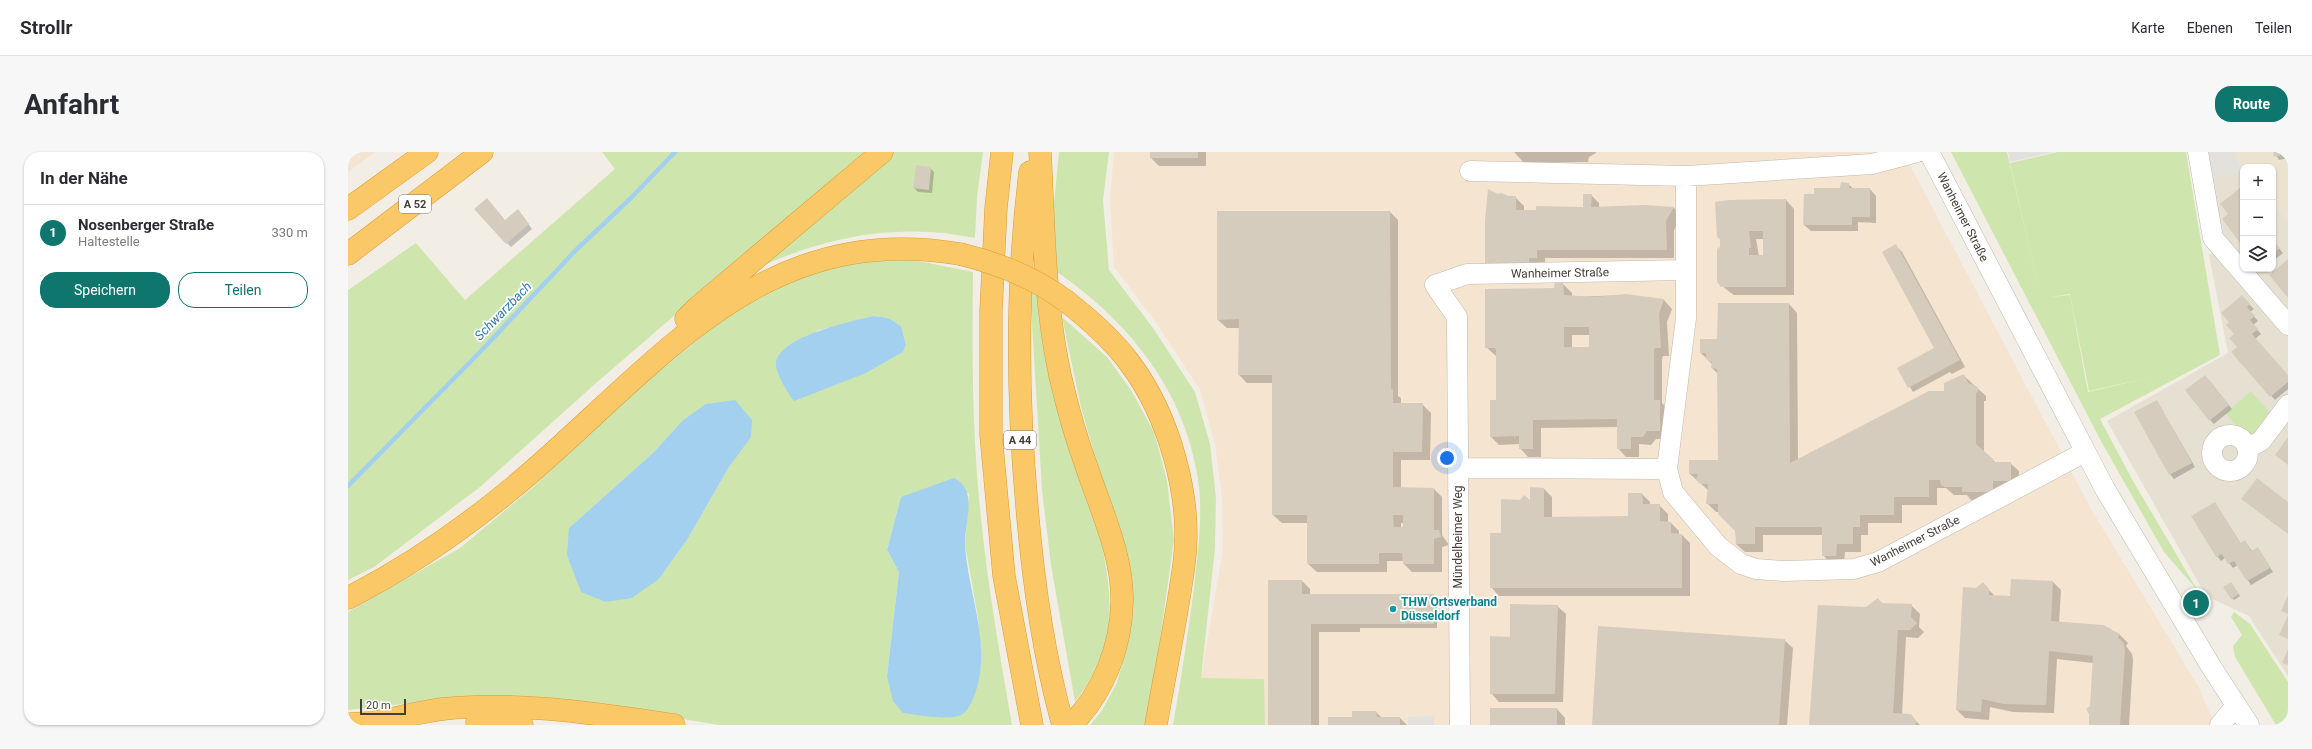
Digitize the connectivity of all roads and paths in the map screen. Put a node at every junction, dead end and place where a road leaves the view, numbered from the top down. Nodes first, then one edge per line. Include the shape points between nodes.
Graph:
1 (427, 152) edge
2 (482, 152) edge
3 (882, 152) edge
4 (1002, 152) edge
5 (1033, 152) edge
6 (1040, 152) edge
7 (1916, 152) edge
8 (1929, 152) edge
9 (2198, 152) edge
10 (1470, 172) dead end
11 (1686, 176) junction
12 (348, 209) edge
13 (348, 254) edge
14 (1686, 270) junction
15 (1435, 285) joint
16 (2288, 325) edge
17 (666, 350) junction
18 (2288, 405) edge
19 (2248, 448) dead end
20 (2085, 452) junction
21 (1458, 468) junction
22 (1667, 469) junction
23 (348, 598) edge
24 (2236, 707) junction
25 (375, 722) junction
26 (348, 724) edge
27 (522, 725) edge
28 (674, 725) edge
29 (1032, 725) edge
30 (1063, 725) edge
31 (1071, 725) edge
32 (1156, 725) edge
33 (1460, 725) edge
34 (2220, 725) edge
35 (2248, 725) edge

1 - 12 highway
2 - 13 highway, A 52
3 - 17 highway via 698,307 680,327
4 - 29 highway, A 44 via 996,208 991,311 990,435 1004,576
5 - 30 highway, A 44 via 1019,313 1020,429 1032,570 1054,695
6 - 31 highway via 1045,262 1054,345 1074,431 1106,524 1120,579 1122,601 1120,627 1106,675 1092,700
7 - 11 street via 1872,164
8 - 20 street, Wanheimer Straße
9 - 16 street via 2213,238
10 - 11 street
11 - 14 street, Wanheimer Straße
14 - 15 street, Wanheimer Straße via 1467,274
14 - 22 street, Wanheimer Straße via 1686,318
15 - 21 street, Mündelheimer Weg via 1457,317
17 - 23 highway via 536,468 491,505 452,535
17 - 32 highway, bridge via 707,317 750,290 809,263 842,253 896,247 960,254 1011,269 1066,301 1098,328 1129,361 1160,416 1174,456 1183,507 1184,563
18 - 19 street via 2261,442
20 - 22 street, Wanheimer Straße via 1878,562 1854,569 1783,571 1756,569 1741,564 1718,546 1674,492
20 - 24 street, Wanheimer Straße
21 - 22 street, Mündelheimer Weg
21 - 33 street, Mündelheimer Weg
24 - 34 street
24 - 35 street, Wanheimer Straße
25 - 26 highway
25 - 27 highway via 505,722
25 - 28 highway via 443,709 509,707

